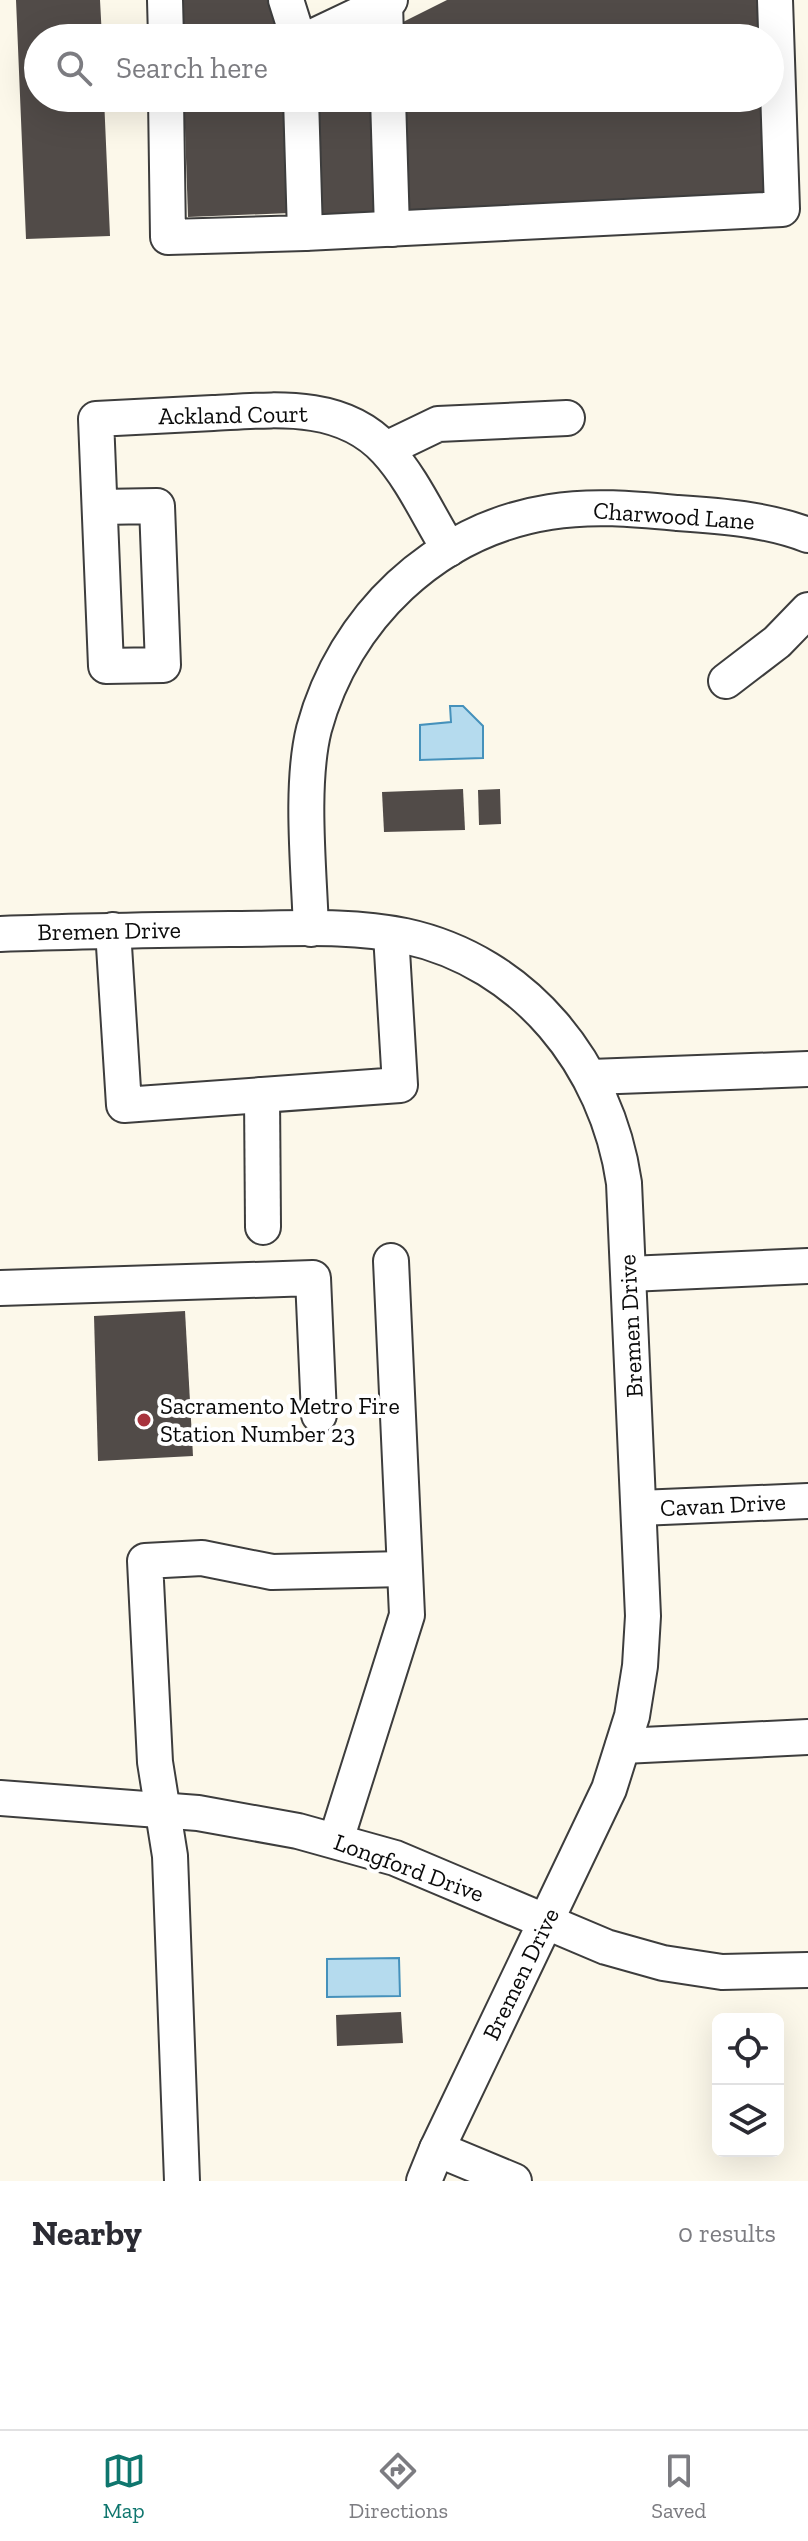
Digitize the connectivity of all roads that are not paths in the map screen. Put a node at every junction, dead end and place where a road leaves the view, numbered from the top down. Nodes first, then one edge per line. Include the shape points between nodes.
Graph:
1 (165, 0) edge
2 (286, 0) edge
3 (775, 0) edge
4 (387, 2) edge
5 (166, 24) edge
6 (294, 24) edge
7 (340, 24) edge
8 (386, 24) edge
9 (776, 24) edge
10 (166, 112) edge
11 (301, 112) edge
12 (388, 112) edge
13 (779, 112) edge
14 (392, 229) junction
15 (305, 233) junction
16 (567, 418) dead end
17 (386, 449) junction
18 (100, 507) junction
19 (808, 535) edge
20 (449, 549) junction
21 (808, 610) edge
22 (726, 681) dead end
23 (311, 929) junction
24 (113, 930) junction
25 (0, 934) edge
26 (391, 934) junction
27 (808, 1069) edge
28 (591, 1077) junction
29 (262, 1095) junction
30 (263, 1227) dead end
31 (391, 1261) dead end
32 (808, 1266) edge
33 (629, 1274) junction
34 (0, 1288) edge
35 (319, 1415) dead end
36 (808, 1501) edge
37 (639, 1508) junction
38 (404, 1569) junction
39 (808, 1737) edge
40 (623, 1746) junction
41 (0, 1798) edge
42 (164, 1809) junction
43 (336, 1840) junction
44 (546, 1921) junction
45 (808, 1970) edge
46 (437, 2149) junction
47 (182, 2181) edge
48 (424, 2181) edge
49 (514, 2181) edge

1 - 5 street
2 - 6 street
3 - 9 street
4 - 7 street
4 - 8 street
10 - 15 street via 168,237
11 - 15 street
12 - 14 street
13 - 14 street via 782,209
14 - 15 street
16 - 17 street via 438,424
17 - 18 street, Ackland Court via 358,426 292,409 96,419
17 - 20 street, Ackland Court
18 - 18 street via 106,666 163,665 157,506
19 - 20 street, Charwood Lane via 744,518 607,507 550,512 497,525
20 - 23 street, Charwood Lane via 411,574 375,609 346,650 325,694 313,732 307,782
21 - 22 street
23 - 24 street, Bremen Drive
23 - 26 street, Bremen Drive
24 - 25 street, Bremen Drive
24 - 29 street via 124,1105
26 - 28 street, Bremen Drive via 454,952 518,991 555,1025
26 - 29 street via 400,1085
27 - 28 street
28 - 33 street, Bremen Drive via 621,1158
29 - 30 street
31 - 38 street
32 - 33 street
33 - 37 street, Bremen Drive
34 - 35 street via 313,1278
36 - 37 street, Cavan Drive
37 - 40 street, Bremen Drive via 640,1666
38 - 42 street via 272,1572 202,1558 145,1561 155,1762
38 - 43 street via 407,1615
39 - 40 street
40 - 44 street, Bremen Drive via 609,1789
41 - 42 street, Longford Drive
42 - 43 street, Longford Drive
42 - 47 street
43 - 44 street, Longford Drive via 395,1858
44 - 45 street, Longford Drive via 606,1947 663,1963 722,1972
44 - 46 street, Bremen Drive
46 - 48 street, Bremen Drive
46 - 49 street

